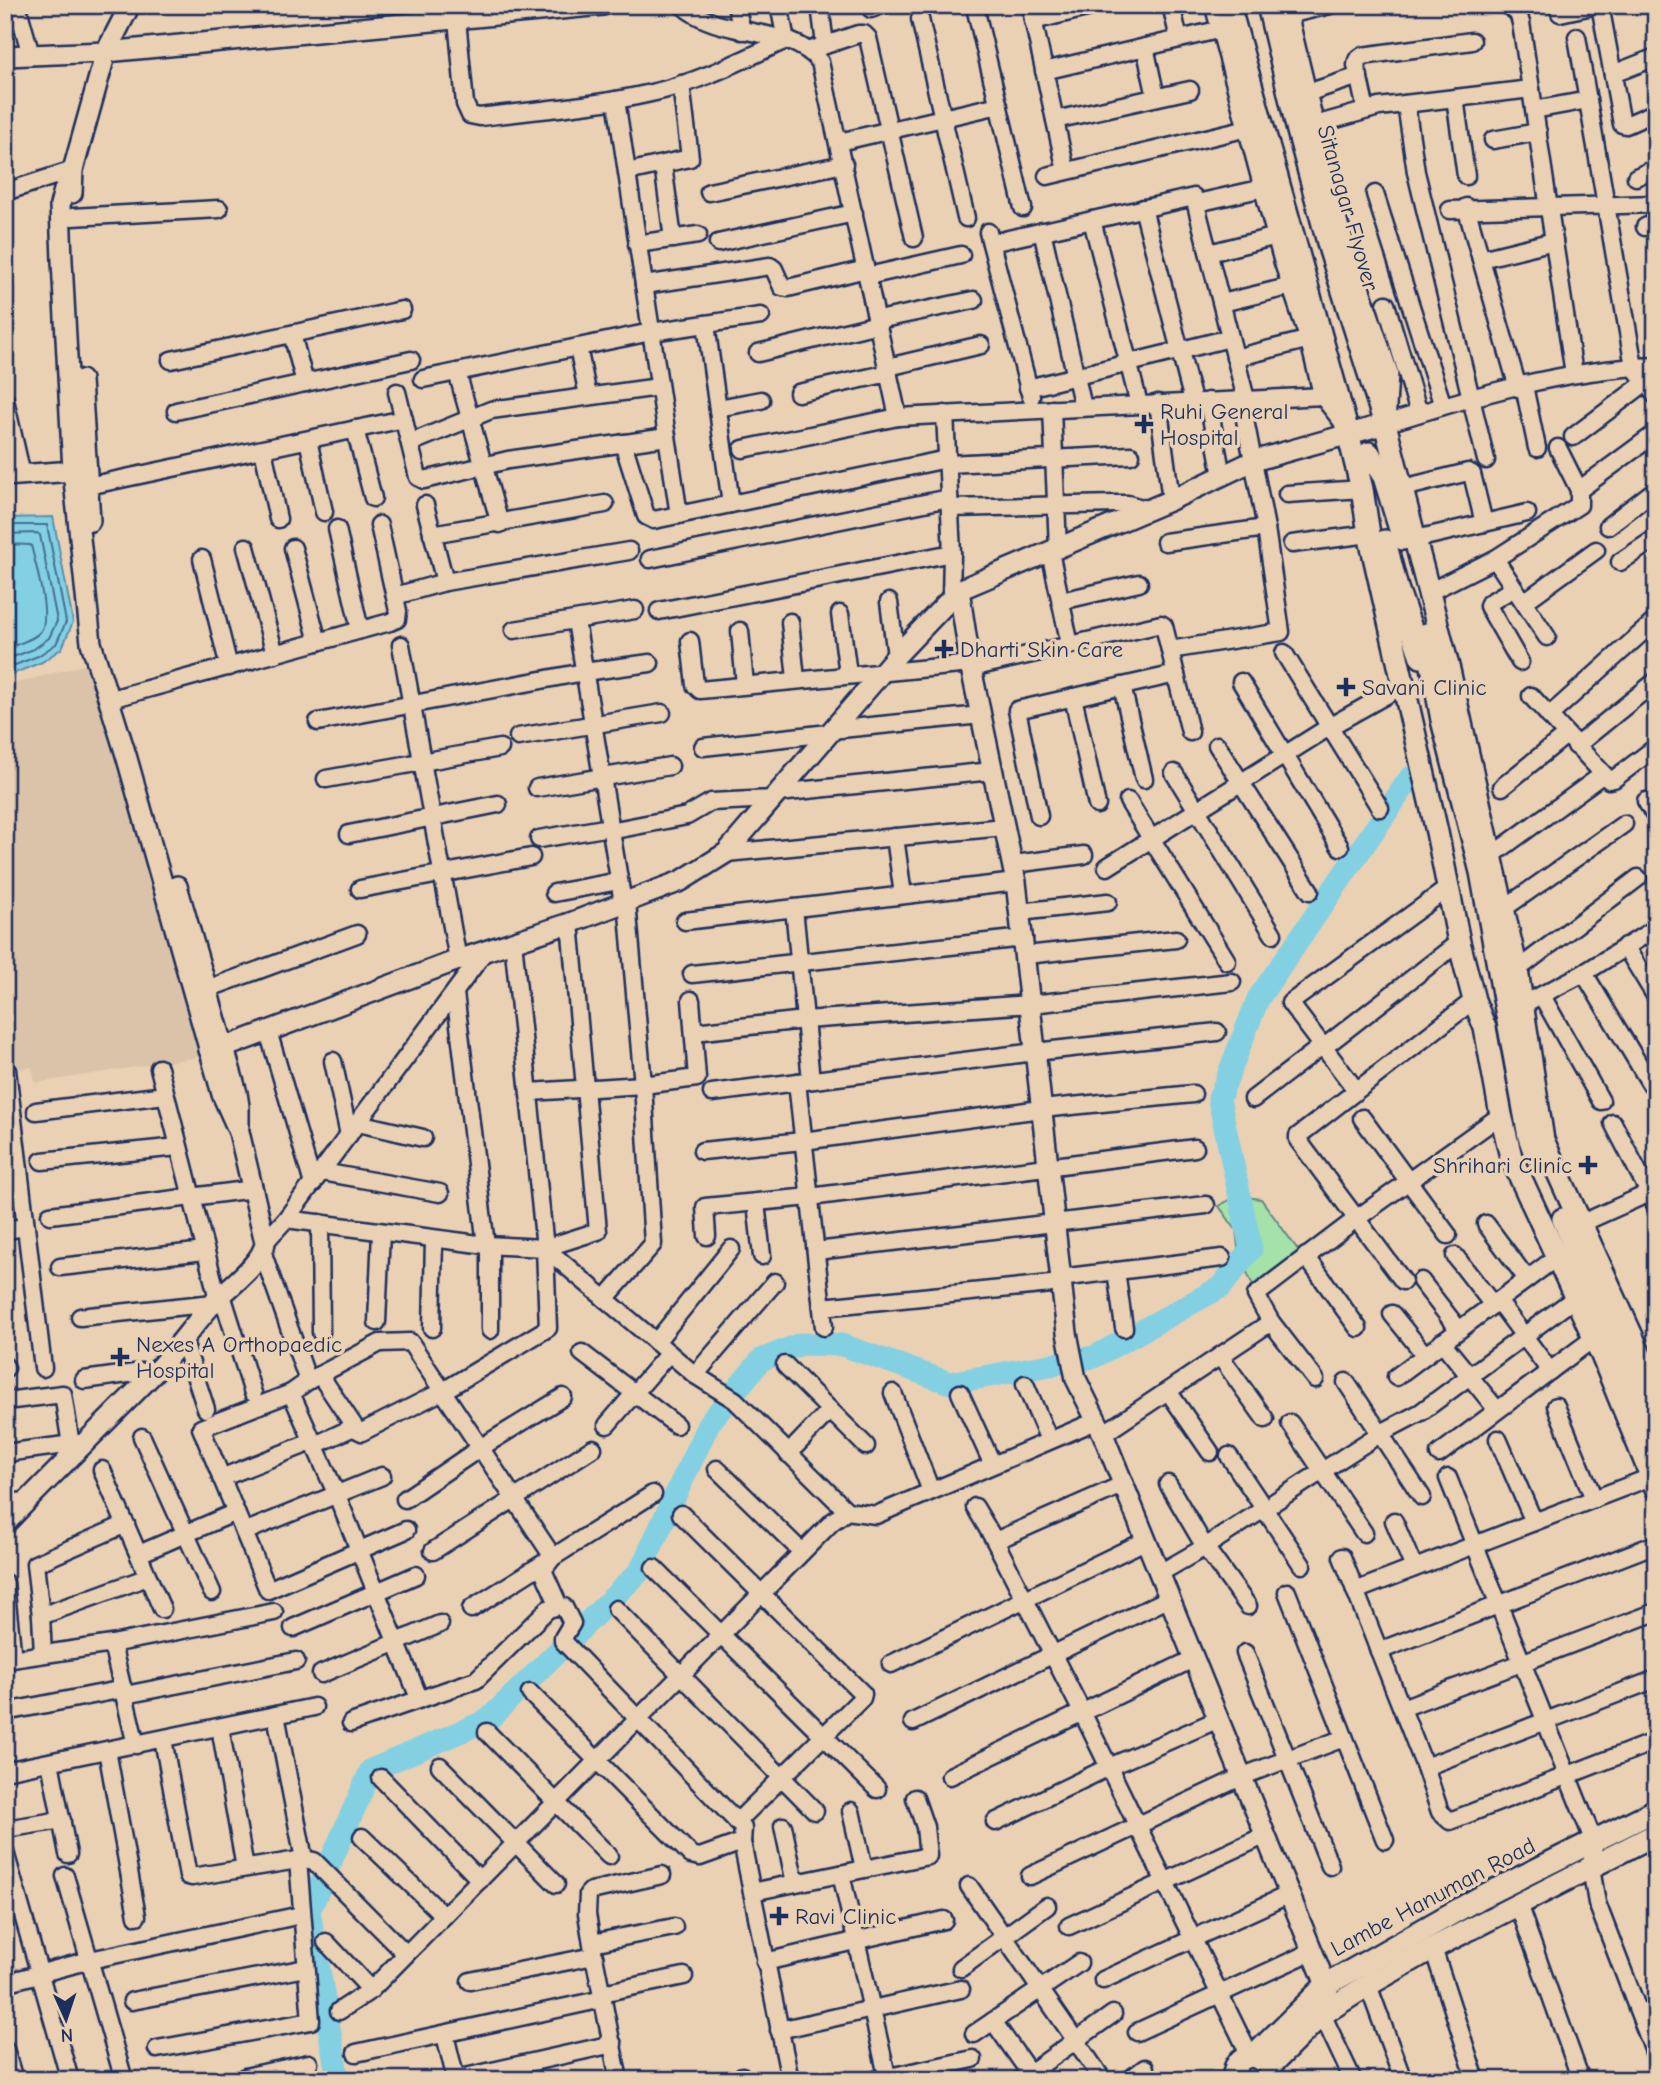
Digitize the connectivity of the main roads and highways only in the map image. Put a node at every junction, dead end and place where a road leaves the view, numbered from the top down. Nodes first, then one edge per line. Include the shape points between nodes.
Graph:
1 (1229, 5) edge
2 (1268, 5) edge
3 (1442, 720) junction
4 (1525, 1010) junction
5 (1485, 1028) junction
6 (1656, 1394) edge
7 (1656, 1440) edge
8 (1654, 1483) edge
9 (1656, 1811) edge
10 (1656, 1834) edge
11 (1261, 2065) edge
12 (1233, 2079) edge

1 - 5 main road via 1330,393 1346,427 1362,489 1459,942
2 - 4 main road, Sitanagar Flyover via 1330,250 1403,488
3 - 3 main road via 1397,588 1372,492 1369,453 1384,477 1416,580
3 - 4 main road via 1480,872
4 - 5 main road
4 - 6 main road via 1544,1140
4 - 7 main road via 1533,1149
5 - 8 main road via 1511,1157
9 - 11 main road, Lambe Hanuman Road via 1479,1898 1326,1985
10 - 11 main road, Lambe Hanuman Road via 1368,1985 1326,2011
11 - 12 main road via 1237,2063

